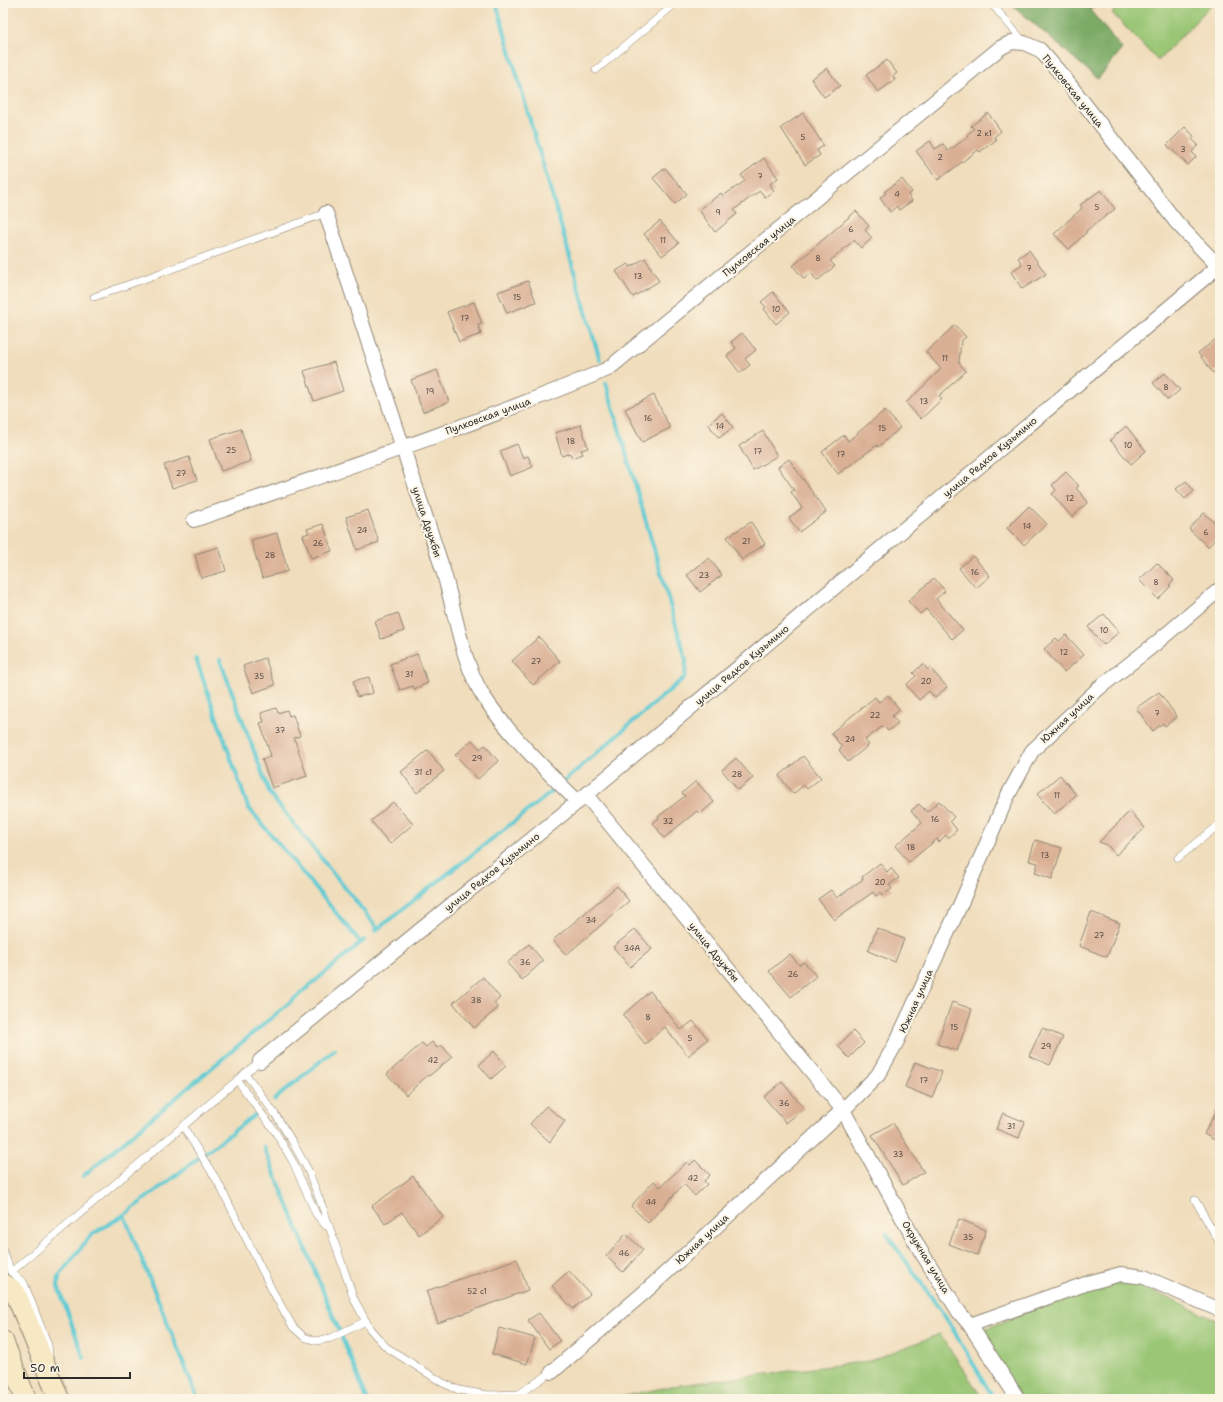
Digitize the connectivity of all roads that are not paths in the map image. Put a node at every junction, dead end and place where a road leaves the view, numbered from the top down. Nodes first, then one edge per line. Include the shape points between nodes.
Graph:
1 (676, 3) edge
2 (991, 3) edge
3 (1024, 43) junction
4 (596, 70) dead end
5 (326, 213) joint
6 (1220, 267) edge
7 (94, 297) dead end
8 (403, 447) junction
9 (194, 520) dead end
10 (1220, 589) edge
11 (582, 798) junction
12 (1220, 824) edge
13 (1178, 858) dead end
14 (260, 1061) joint
15 (245, 1073) junction
16 (237, 1080) junction
17 (842, 1110) junction
18 (183, 1126) junction
19 (1194, 1200) dead end
20 (329, 1230) junction
21 (1220, 1243) edge
22 (3, 1251) edge
23 (8, 1285) edge
24 (1220, 1310) edge
25 (366, 1321) junction
26 (970, 1325) junction
27 (3, 1341) edge
28 (552, 1372) joint
29 (26, 1399) edge
30 (59, 1399) edge
31 (1018, 1399) edge

1 - 4 lane
2 - 3 lane
3 - 6 street, Пулковская улица via 1040,50 1062,75 1177,223
3 - 8 street, Пулковская улица via 1012,42 1000,48 608,369 548,394
5 - 7 lane
5 - 8 street, улица Дружбы
6 - 11 street, улица Редкое Кузьмино
8 - 9 street, Пулковская улица
8 - 11 street, улица Дружбы via 443,570 472,673 484,696 529,752
10 - 17 street, Южная улица via 1099,688 1032,751 1007,797 898,1041 878,1075
11 - 14 street, улица Редкое Кузьмино
11 - 17 street, улица Дружбы
12 - 13 lane
14 - 15 lane
15 - 16 lane
15 - 20 lane via 275,1114 308,1170
16 - 18 lane
16 - 20 lane via 276,1133 293,1162 316,1214
17 - 26 street, Окружная улица via 920,1250
17 - 28 street, Южная улица via 647,1290
18 - 23 lane
18 - 25 lane via 219,1184 293,1327 304,1337 316,1341 331,1338
19 - 21 lane
20 - 25 lane via 354,1299
22 - 23 lane
23 - 30 street
24 - 26 street via 1144,1277 1121,1274 1088,1283
25 - 28 lane via 370,1330 386,1347 443,1383 459,1390 488,1395 519,1394
26 - 31 street, Окружная улица
27 - 29 street

